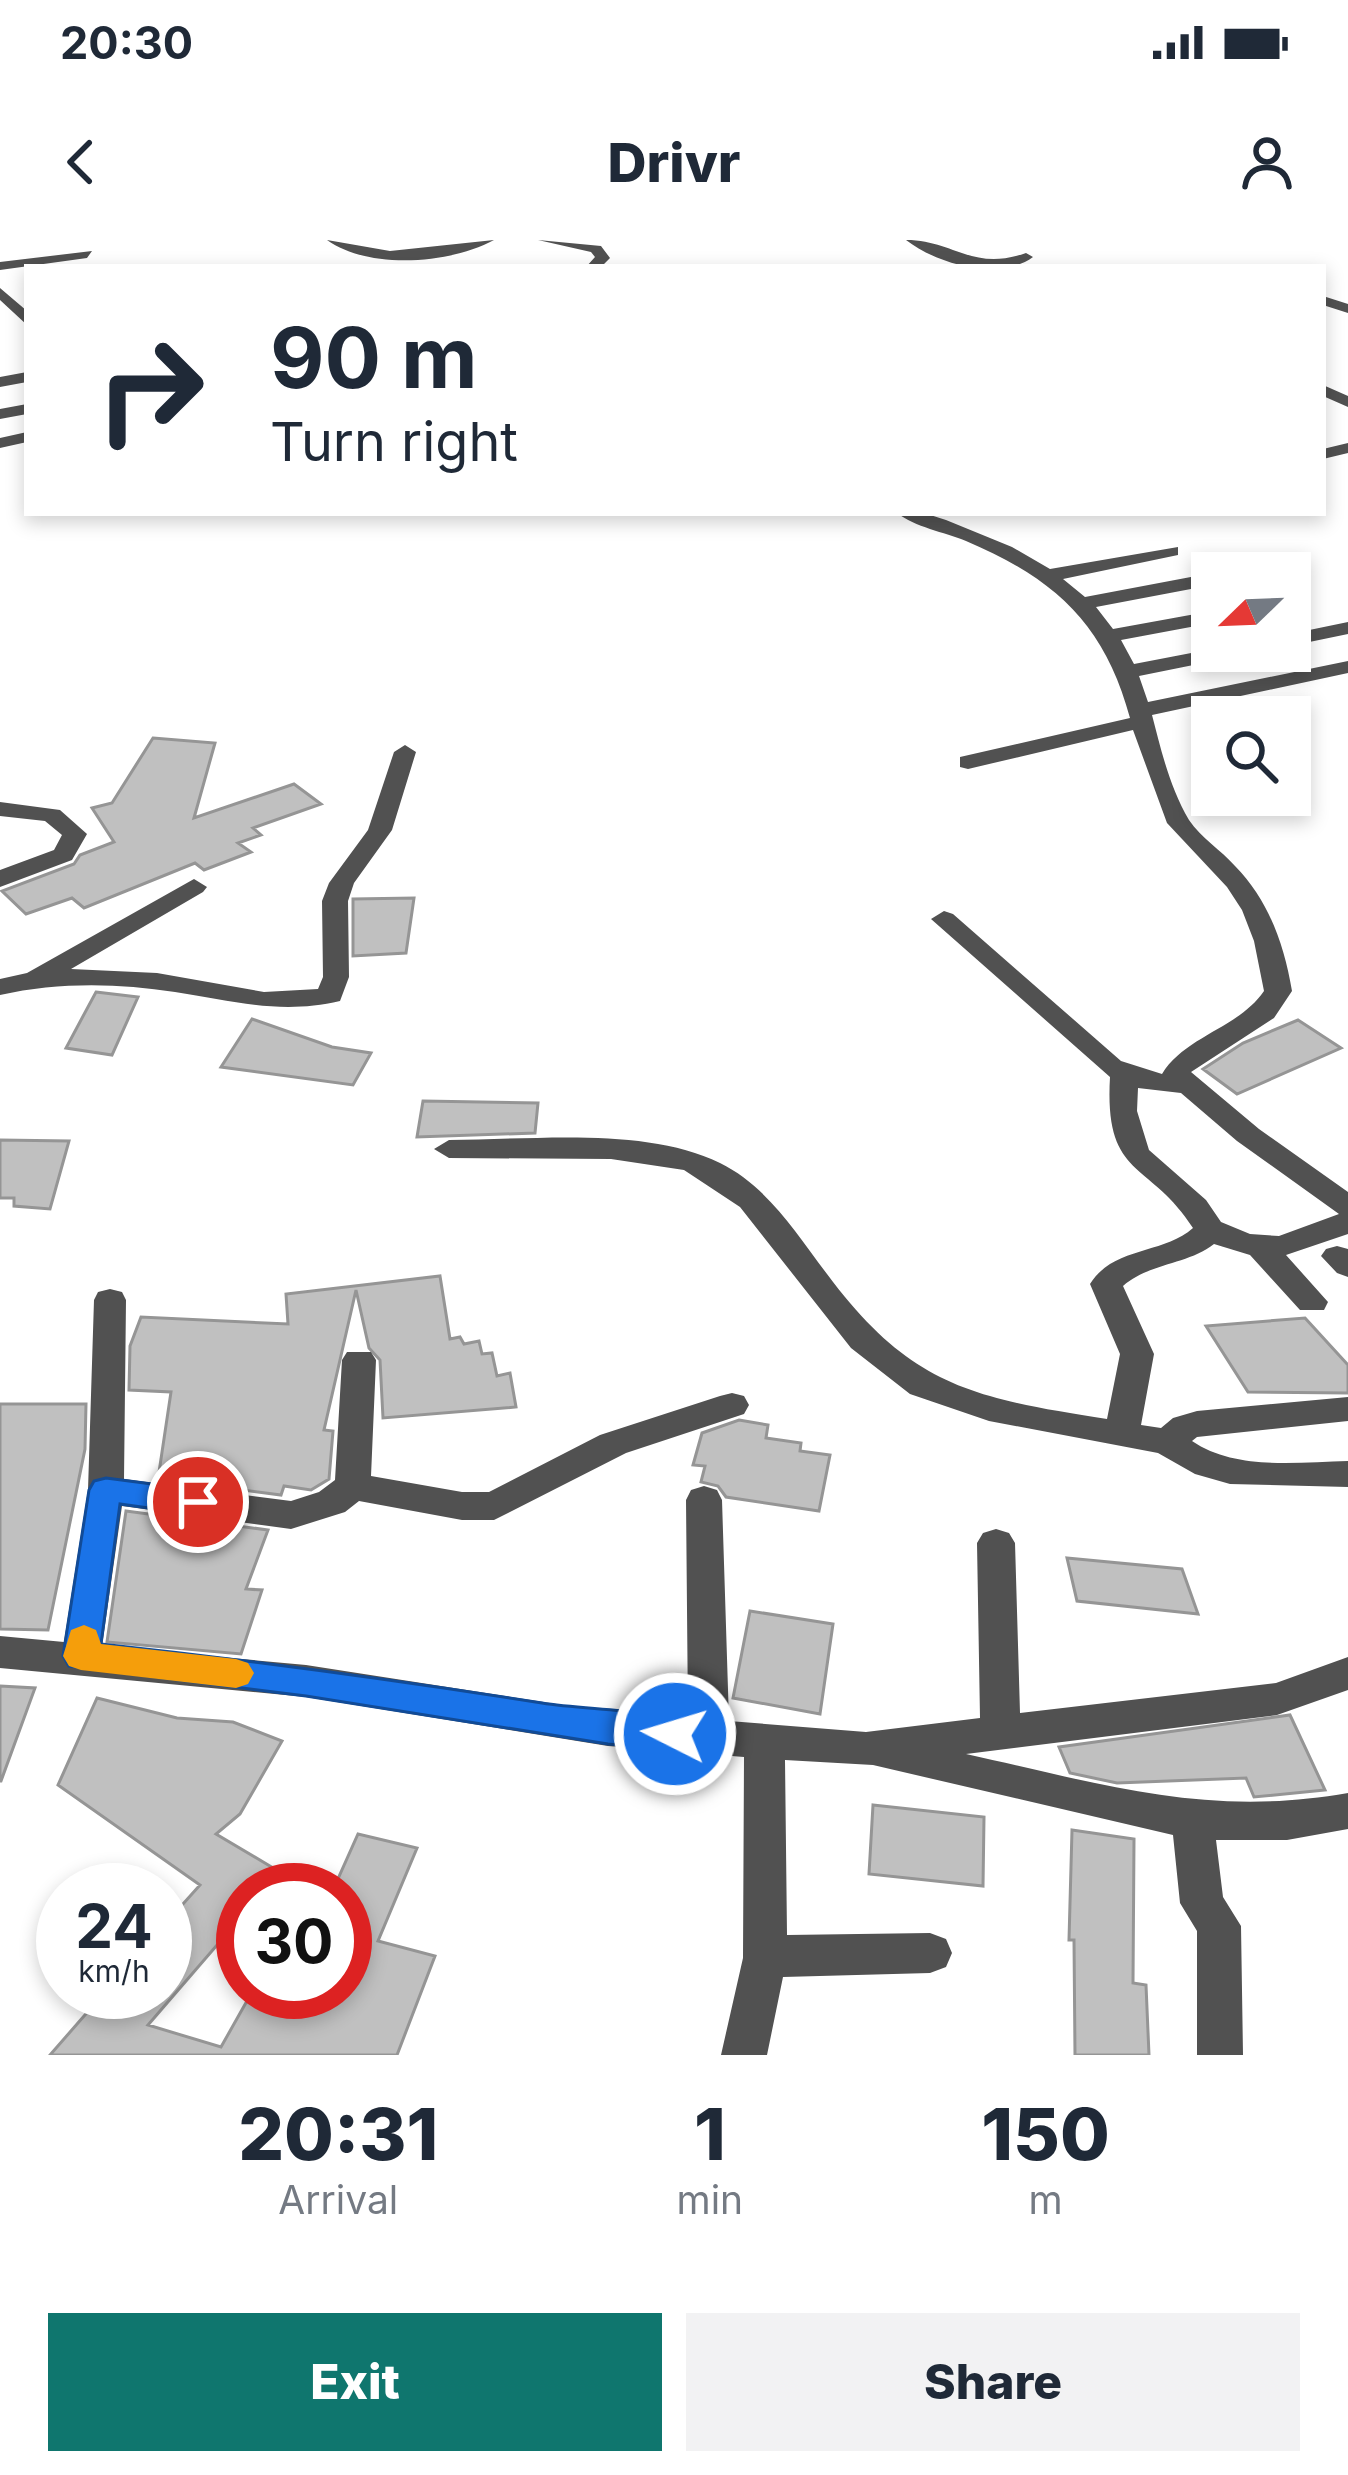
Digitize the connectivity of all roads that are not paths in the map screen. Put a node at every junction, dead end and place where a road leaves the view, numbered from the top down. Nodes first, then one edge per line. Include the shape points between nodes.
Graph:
1 (334, 240) edge
2 (488, 240) edge
3 (545, 240) edge
4 (611, 240) edge
5 (913, 240) edge
6 (589, 248) junction
7 (87, 254) dead end
8 (1026, 256) dead end
9 (596, 264) edge
10 (982, 264) edge
11 (1013, 264) edge
12 (0, 266) edge
13 (2, 297) edge
14 (24, 318) edge
15 (915, 516) edge
16 (1171, 551) dead end
17 (1047, 575) junction
18 (1191, 583) edge
19 (1079, 604) junction
20 (1191, 621) edge
21 (1348, 628) edge
22 (1106, 636) junction
23 (1311, 636) edge
24 (1191, 659) edge
25 (1348, 667) edge
26 (1127, 672) junction
27 (1139, 717) junction
28 (405, 752) dead end
29 (968, 762) dead end
30 (0, 809) edge
31 (0, 879) edge
32 (194, 886) dead end
33 (944, 919) dead end
34 (38, 977) junction
35 (0, 987) edge
36 (1124, 1075) junction
37 (1184, 1085) junction
38 (449, 1149) dead end
39 (1348, 1208) edge
40 (1348, 1222) edge
41 (1210, 1229) junction
42 (1262, 1249) junction
43 (110, 1300) dead end
44 (1312, 1302) dead end
45 (359, 1360) dead end
46 (732, 1406) dead end
47 (1348, 1409) edge
48 (1122, 1433) junction
49 (1168, 1442) junction
50 (1348, 1474) edge
51 (353, 1486) junction
52 (106, 1490) junction
53 (704, 1500) dead end
54 (996, 1543) dead end
55 (0, 1652) edge
56 (81, 1656) junction
57 (1348, 1673) edge
58 (1000, 1733) junction
59 (709, 1737) junction
60 (764, 1742) junction
61 (866, 1749) junction
62 (1348, 1811) edge
63 (1192, 1819) junction
64 (930, 1953) dead end
65 (765, 1958) junction
66 (744, 2055) edge
67 (1220, 2055) edge

1 - 2 street via 364,254 394,255
3 - 6 street
4 - 6 street
5 - 10 street
6 - 9 street via 603,258
7 - 12 street
8 - 11 street
13 - 14 street
15 - 17 street via 973,535
16 - 17 street
17 - 19 street
18 - 19 street
19 - 22 street
20 - 22 street
21 - 23 street
22 - 26 street
24 - 26 street
25 - 27 street
26 - 27 street
27 - 29 street
27 - 37 street via 1180,826 1256,910 1272,946 1278,991 1264,1012 1180,1066
28 - 34 street via 380,830 335,902 330,995 264,1002 158,980
30 - 31 street via 40,811 75,834 63,855
32 - 34 street
33 - 36 street
34 - 35 street
36 - 37 street
36 - 41 street via 1123,1133 1145,1167
37 - 39 street
38 - 48 street via 691,1161 761,1208 858,1334 896,1370 946,1398
40 - 42 street
41 - 42 street
41 - 48 street via 1202,1242 1120,1271 1106,1284 1137,1354
42 - 44 street
43 - 52 street
45 - 51 street
46 - 51 street via 613,1444 494,1506
47 - 49 street via 1197,1424
48 - 49 street
49 - 50 street via 1190,1460 1228,1471
51 - 52 street via 332,1502 290,1514
52 - 56 street
53 - 59 street
54 - 58 street
55 - 56 street
56 - 59 street
57 - 58 street via 1276,1699
58 - 61 street
59 - 60 street
60 - 61 street
60 - 65 street
61 - 63 street
62 - 63 street via 1287,1822
63 - 67 street via 1202,1903 1219,1925
64 - 65 street
65 - 66 street

